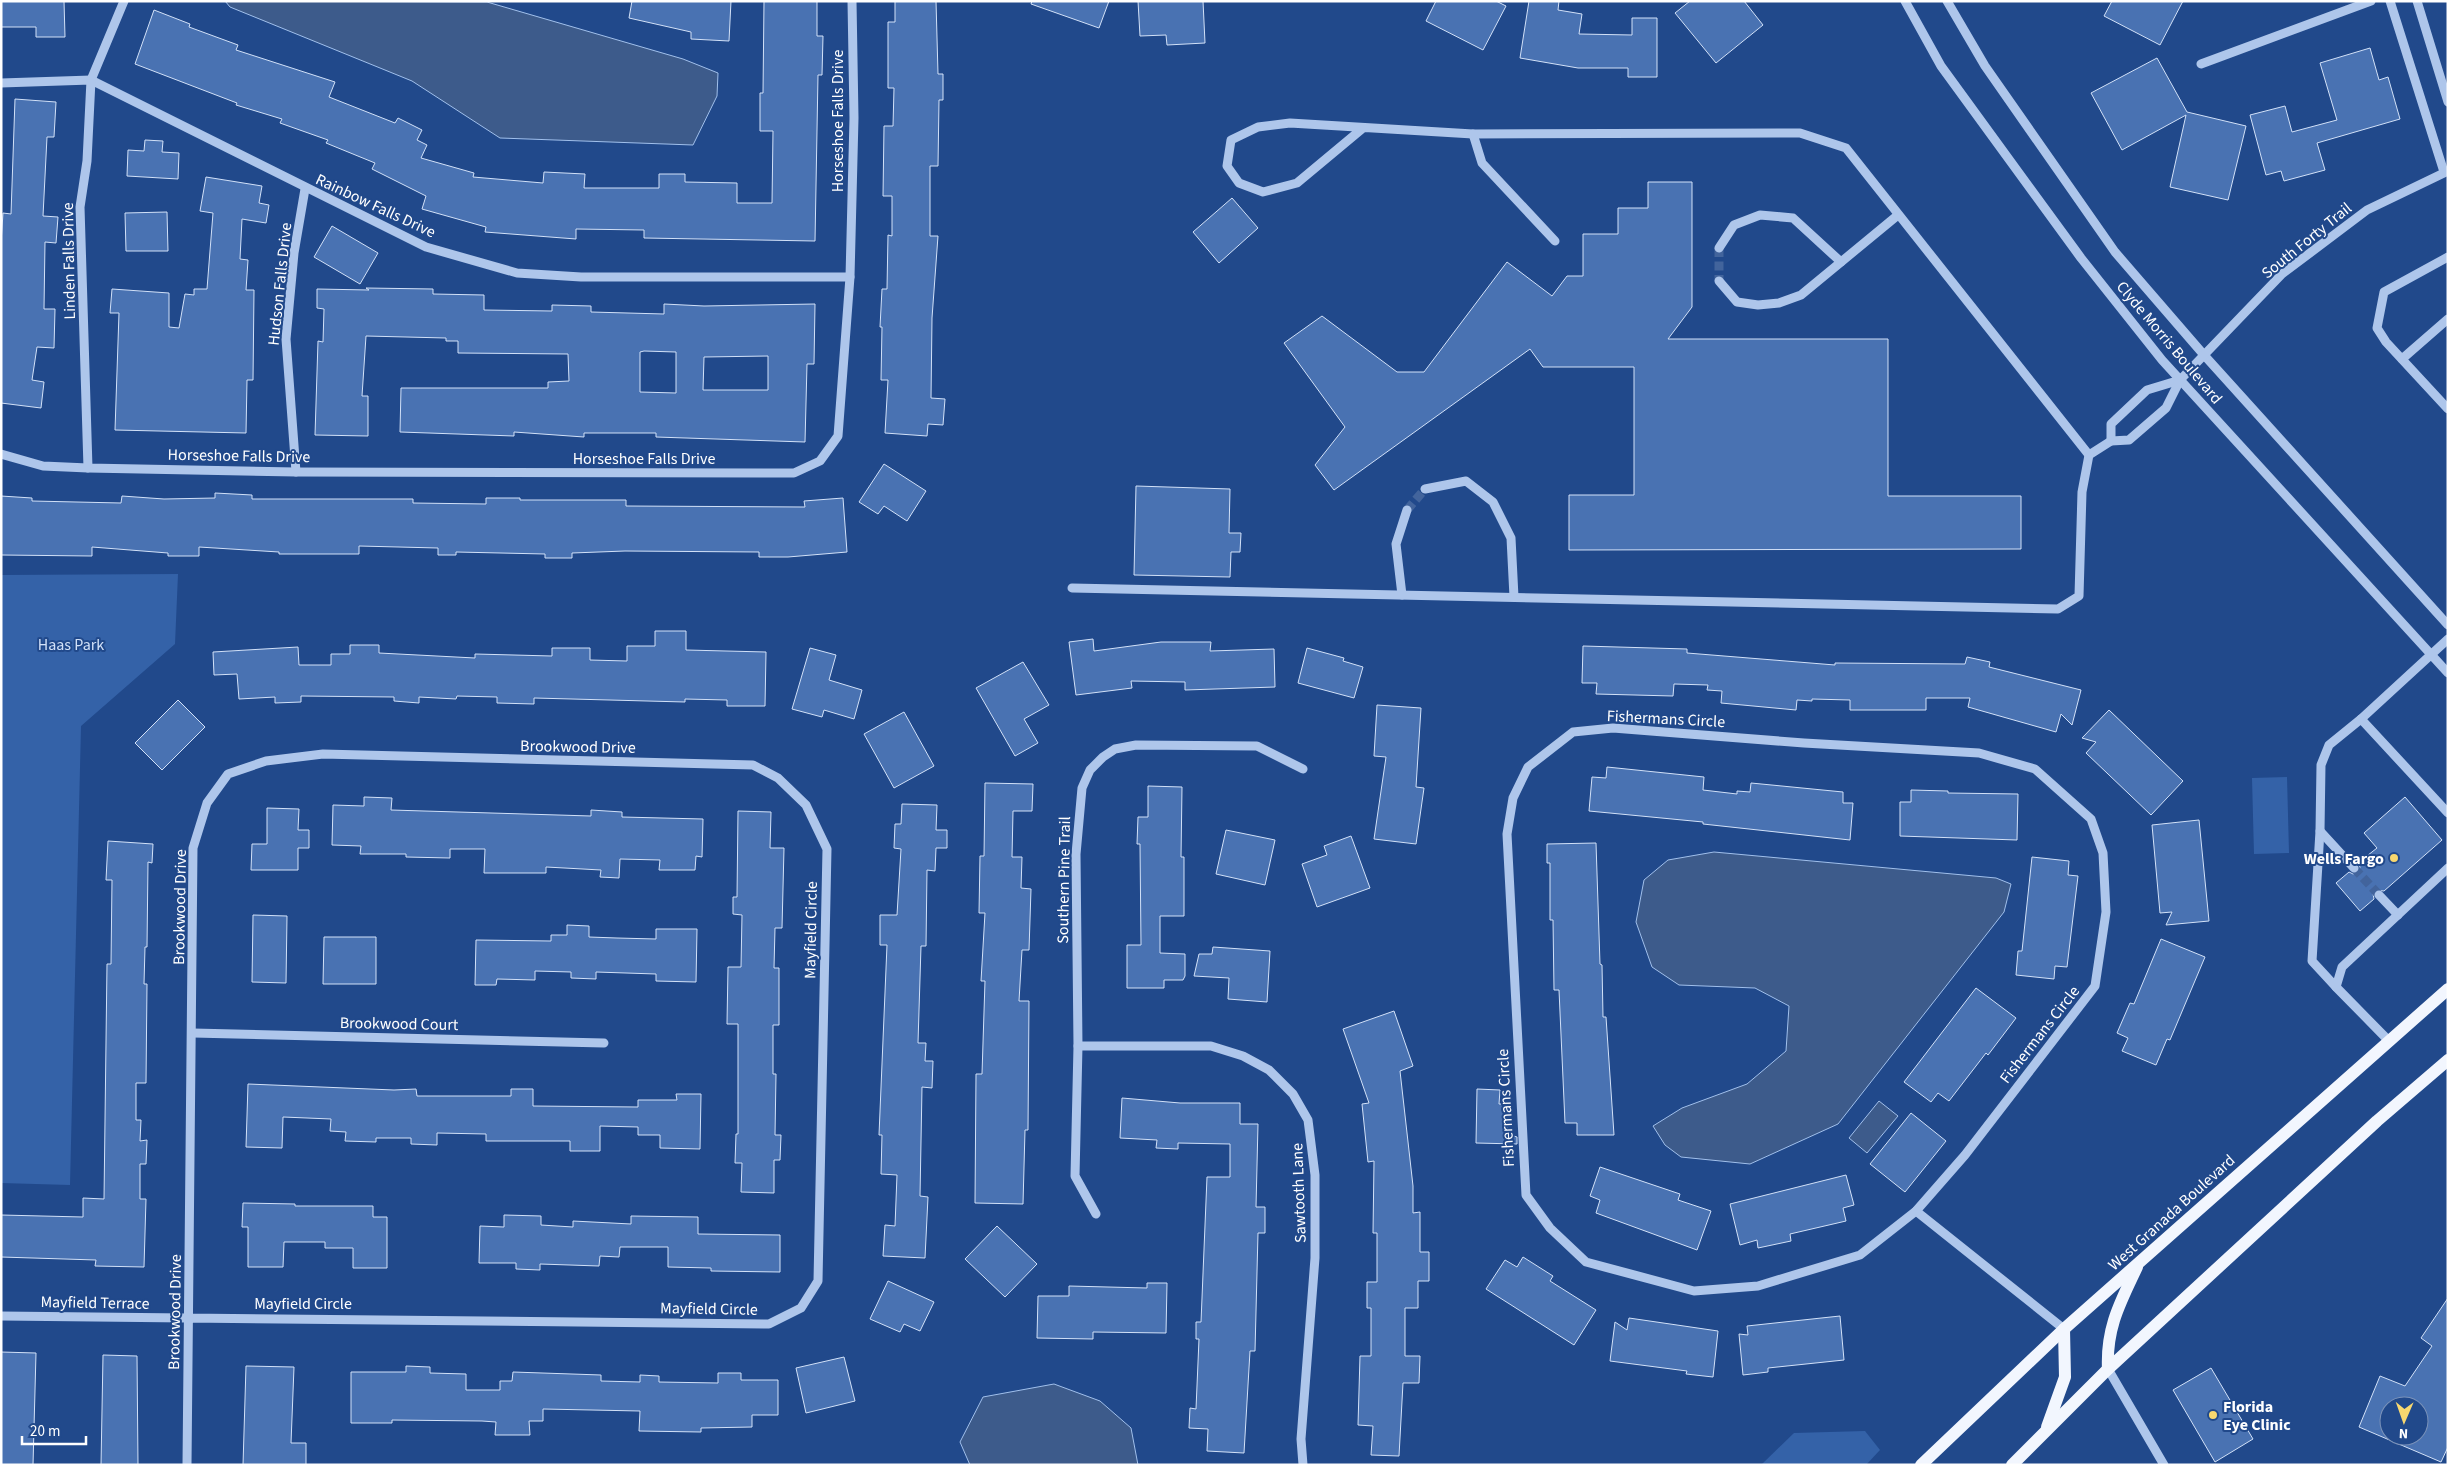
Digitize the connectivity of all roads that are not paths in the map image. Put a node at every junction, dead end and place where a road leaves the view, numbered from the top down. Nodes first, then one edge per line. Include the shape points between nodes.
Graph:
1 (124, 1) edge
2 (852, 1) edge
3 (1905, 1) edge
4 (1948, 1) edge
5 (2371, 1) edge
6 (2390, 1) edge
7 (2417, 1) edge
8 (2200, 64) dead end
9 (91, 80) junction
10 (1, 83) edge
11 (2448, 102) edge
12 (1363, 128) junction
13 (1473, 134) junction
14 (2446, 171) edge
15 (306, 189) junction
16 (1898, 215) junction
17 (1555, 241) dead end
18 (1719, 248) tunnel mouth
19 (2448, 257) edge
20 (1841, 262) junction
21 (850, 277) junction
22 (1719, 281) tunnel mouth
23 (2448, 319) edge
24 (2204, 355) junction
25 (2402, 359) junction
26 (2180, 380) junction
27 (2448, 409) edge
28 (2111, 441) junction
29 (1, 454) edge
30 (2089, 455) junction
31 (88, 468) junction
32 (296, 472) junction
33 (1425, 489) tunnel mouth
34 (1408, 510) tunnel mouth
35 (1072, 588) dead end
36 (1402, 595) junction
37 (1514, 597) junction
38 (2448, 625) edge
39 (2448, 639) edge
40 (2430, 654) junction
41 (2448, 673) edge
42 (2361, 719) junction
43 (1303, 770) dead end
44 (806, 805) joint
45 (2448, 813) edge
46 (2320, 831) junction
47 (2354, 868) tunnel mouth
48 (2448, 868) edge
49 (2379, 895) tunnel mouth
50 (2398, 915) junction
51 (2336, 987) junction
52 (2448, 989) edge
53 (193, 1033) junction
54 (2389, 1041) junction
55 (604, 1044) dead end
56 (1078, 1046) junction
57 (2448, 1060) edge
58 (1916, 1212) junction
59 (1096, 1214) dead end
60 (2139, 1262) junction
61 (1, 1316) edge
62 (189, 1318) junction
63 (2064, 1329) junction
64 (2108, 1369) junction
65 (2047, 1429) junction
66 (187, 1465) edge
67 (1303, 1465) edge
68 (1922, 1465) edge
69 (2012, 1465) edge
70 (2164, 1465) edge

1 - 9 street, Linden Falls Drive
2 - 21 street, Horseshoe Falls Drive via 854,118
3 - 26 street, Clyde Morris Boulevard via 1941,66 2081,258
4 - 24 street, Clyde Morris Boulevard via 1985,66 2115,252
5 - 8 street
6 - 14 street
7 - 11 street
9 - 10 street
9 - 15 street, Rainbow Falls Drive
9 - 31 street, Linden Falls Drive via 87,161 80,207
12 - 12 street via 1290,123 1258,126 1230,140 1227,166 1239,183 1263,192 1296,183
12 - 13 street
13 - 16 street via 1800,134 1846,148
13 - 17 street via 1482,163
14 - 24 street, South Forty Trail via 2367,210 2290,268
15 - 21 street, Rainbow Falls Drive via 426,247 518,273 581,277
15 - 32 street, Hudson Falls Drive via 294,253 286,340
16 - 20 street
16 - 30 street
18 - 20 street via 1734,225 1751,218 1760,215 1793,218
19 - 25 street via 2384,292 2377,328
20 - 22 street via 1801,295 1778,303 1737,302
21 - 32 street, Horseshoe Falls Drive via 838,436 820,461 794,473
23 - 25 street
24 - 26 street, South Forty Trail
24 - 38 street, Clyde Morris Boulevard
25 - 27 street
26 - 28 street via 2166,408 2129,440
26 - 28 street via 2147,390 2111,424
26 - 40 street, Clyde Morris Boulevard
28 - 30 street
29 - 31 street, Horseshoe Falls Drive via 43,466
30 - 37 street via 2082,492 2079,596 2058,609
31 - 32 street, Horseshoe Falls Drive
33 - 37 street via 1466,481 1493,502 1510,538
34 - 36 street via 1396,544
35 - 36 street
36 - 37 street
39 - 40 street
40 - 41 street, Clyde Morris Boulevard
40 - 42 street
42 - 45 street
42 - 46 street via 2329,745 2321,766
43 - 56 street, Southern Pine Trail via 1257,746 1136,745 1115,749 1090,770 1082,788 1076,854
44 - 53 street, Brookwood Drive via 778,778 753,765 323,754 266,761 228,774 207,802 193,848
44 - 62 street, Mayfield Circle via 827,849 818,1281 801,1308 769,1324
46 - 47 street
46 - 51 street via 2312,962
48 - 50 street
49 - 50 street
50 - 51 street via 2342,968
51 - 54 street
52 - 54 main road, West Granada Boulevard
53 - 55 street, Brookwood Court
53 - 62 street, Brookwood Drive
54 - 60 main road, West Granada Boulevard
56 - 59 street, Southern Pine Trail via 1075,1176
56 - 67 street, Sawtooth Lane via 1211,1046 1269,1070 1293,1094 1308,1120 1315,1175 1315,1258 1301,1439
57 - 64 main road via 2377,1121
58 - 58 street, Fishermans Circle via 1860,1255 1758,1286 1694,1291 1586,1262 1550,1228 1526,1195 1507,834 1513,798 1528,767 1573,732 1613,728 1979,753 2035,769 2091,818 2103,853 2106,912 2095,986 1965,1155
58 - 63 street
60 - 63 main road, West Granada Boulevard
60 - 64 main road via 2111,1322 2106,1347
61 - 62 street, Mayfield Terrace
62 - 66 street, Brookwood Drive
63 - 65 main road via 2065,1377
63 - 68 main road, West Granada Boulevard
64 - 65 main road
64 - 70 street
65 - 69 main road

